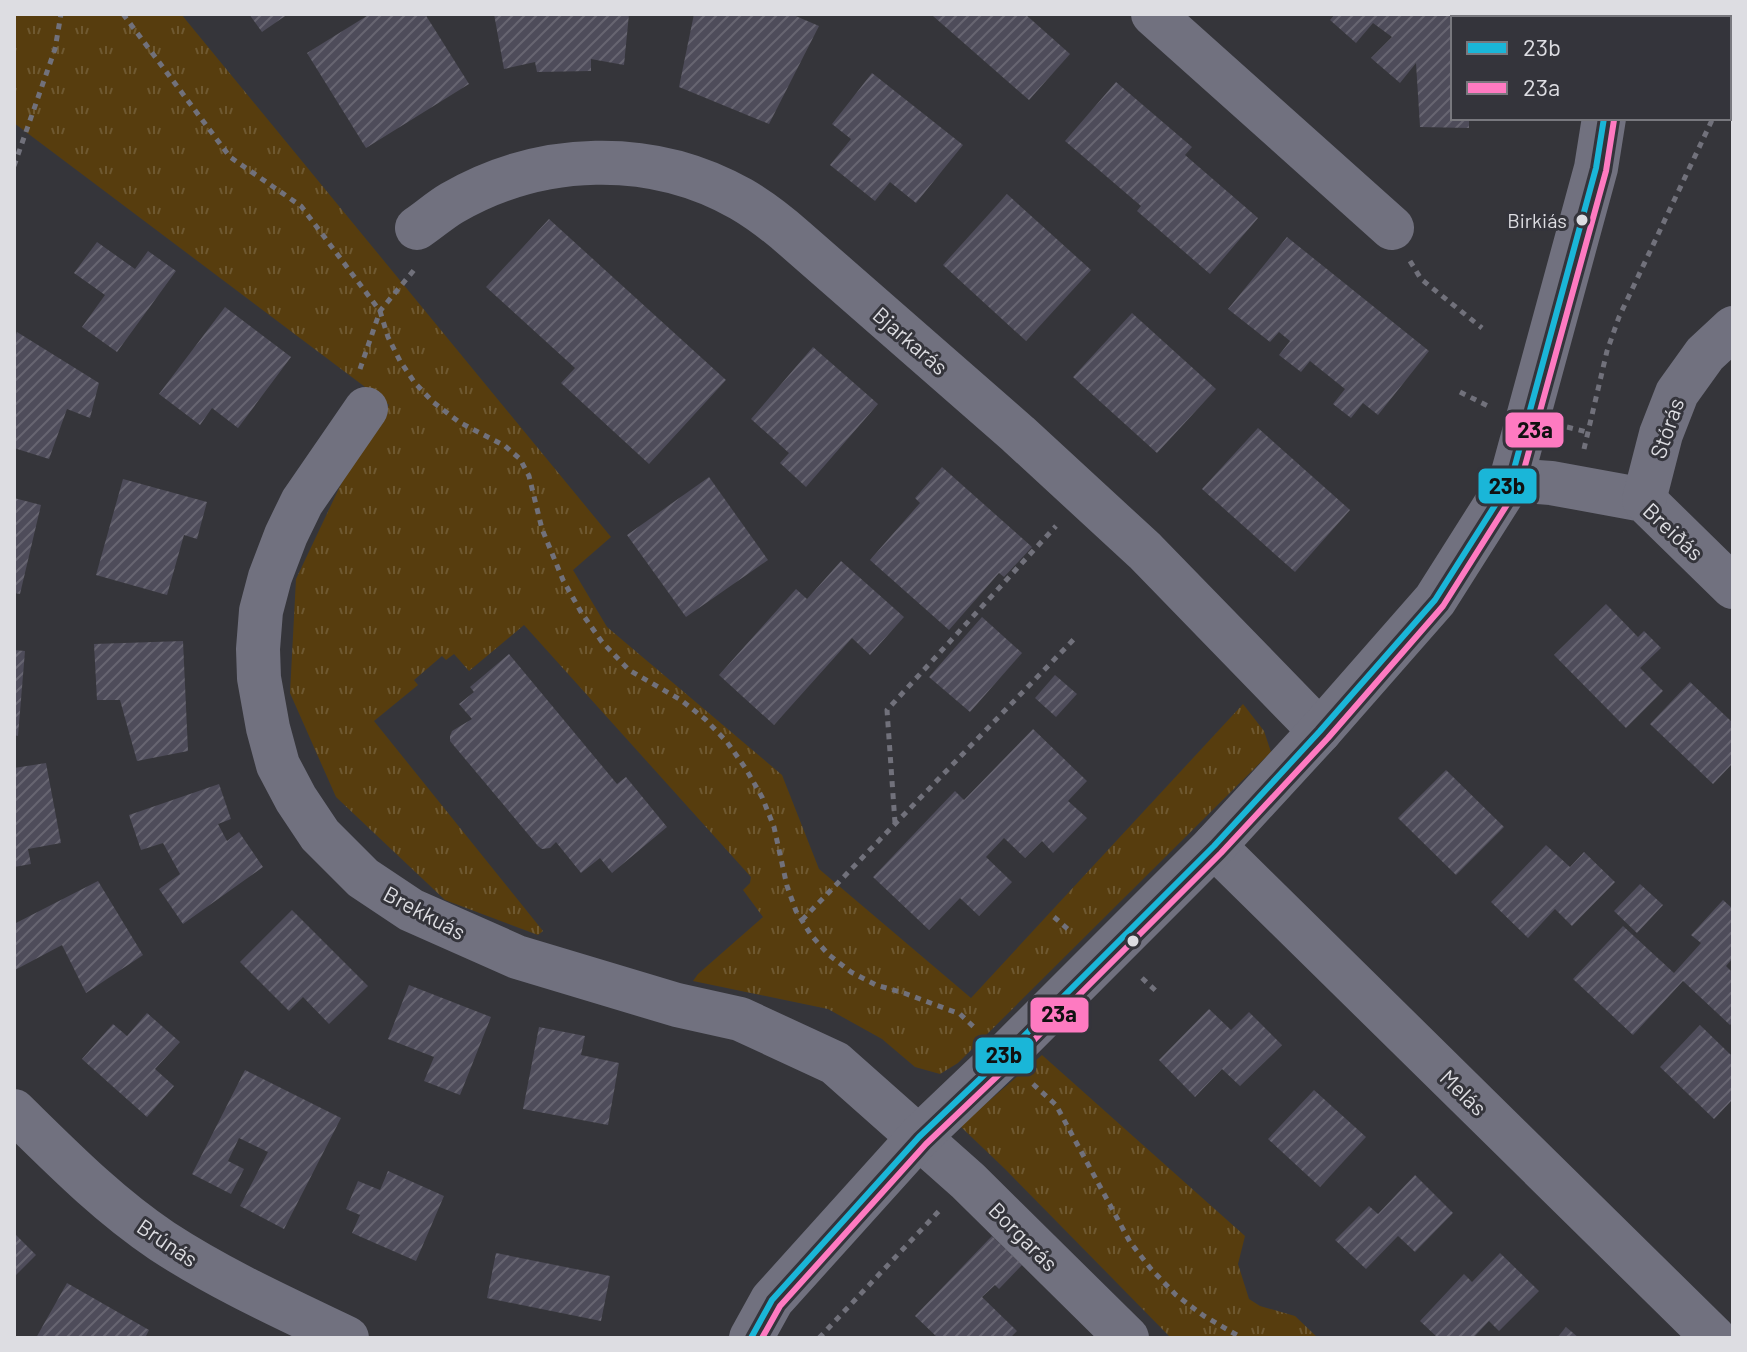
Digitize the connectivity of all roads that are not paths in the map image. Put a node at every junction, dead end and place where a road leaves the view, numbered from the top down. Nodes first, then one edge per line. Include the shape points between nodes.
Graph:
1 (1153, 14) edge
2 (1604, 120) edge
3 (417, 228) road end
4 (1392, 228) road end
5 (1733, 328) edge
6 (366, 409) road end
7 (1511, 480) junction
8 (1644, 500) junction
9 (1733, 587) edge
10 (1320, 731) junction
11 (1214, 846) junction
12 (14, 1111) edge
13 (919, 1137) junction
14 (347, 1338) edge
15 (751, 1338) edge
16 (1127, 1338) edge
17 (1714, 1338) edge

1 - 4 street
2 - 7 street via 1596,168
3 - 10 street, Bjarkarás via 488,185 569,163 645,165 710,183 741,199 778,224 1018,434 1145,551
5 - 8 street, Stórás via 1705,354 1677,393
6 - 13 street, Brekkuás via 302,502 261,611 259,678 268,728 278,765 320,835 363,878 411,910 503,951 740,1019 835,1063
7 - 8 street, Breiðás
7 - 10 street via 1435,600
8 - 9 street, Breiðás
10 - 11 street
11 - 13 street
11 - 17 street, Melás
12 - 14 street, Brúnás via 93,1188 160,1240 228,1281
13 - 15 street via 772,1300
13 - 16 street, Borgarás

